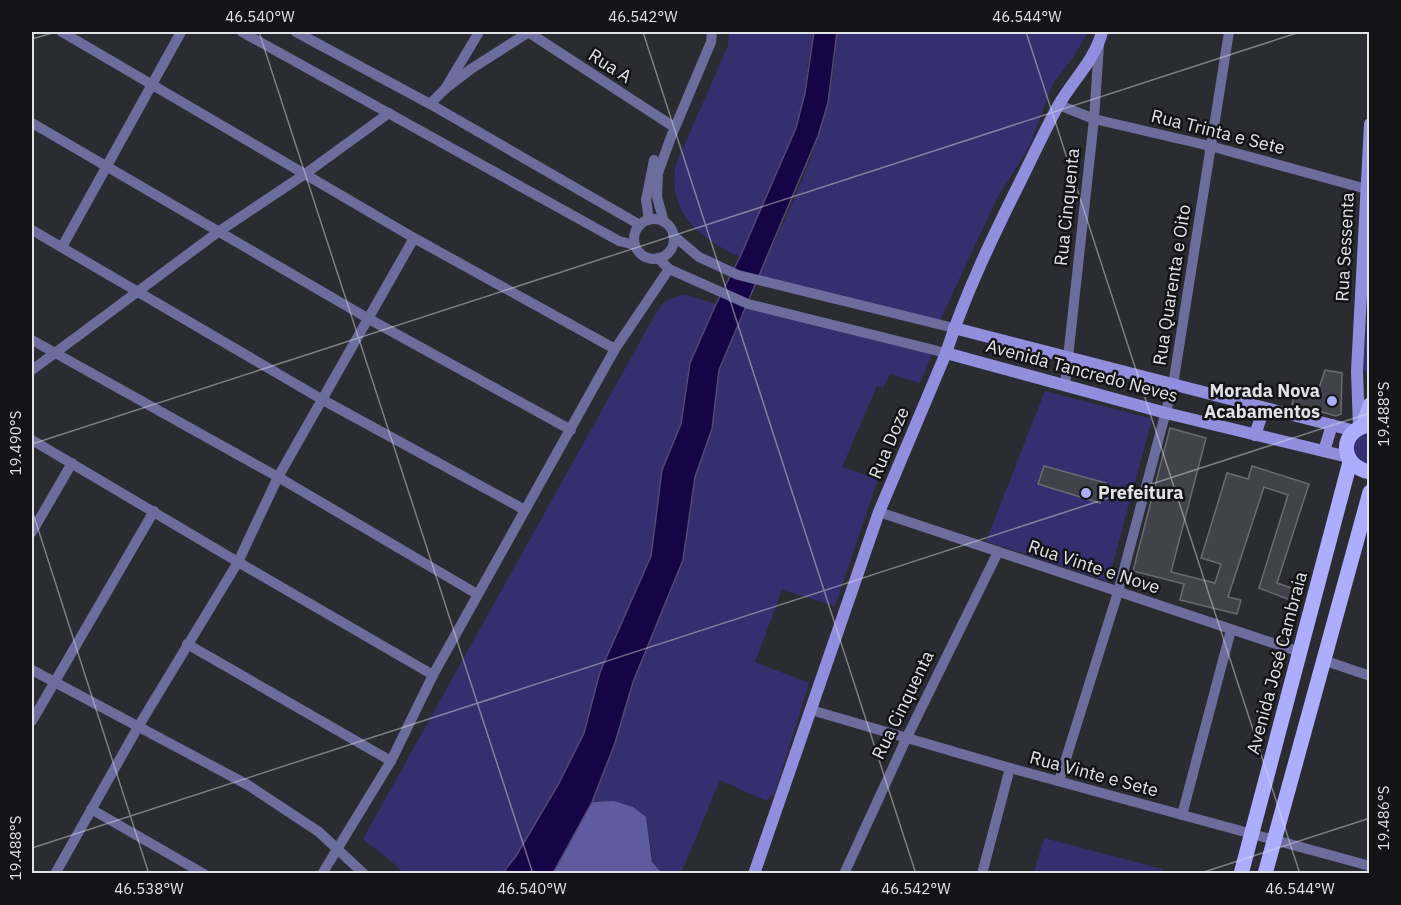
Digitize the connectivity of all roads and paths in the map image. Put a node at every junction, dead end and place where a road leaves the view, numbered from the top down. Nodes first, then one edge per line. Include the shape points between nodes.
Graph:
1 (62, 32) edge
2 (181, 32) edge
3 (242, 32) edge
4 (296, 32) edge
5 (479, 32) edge
6 (528, 32) edge
7 (712, 32) edge
8 (1102, 32) edge
9 (1229, 32) edge
10 (1099, 45) junction
11 (153, 85) junction
12 (445, 89) junction
13 (430, 104) junction
14 (1059, 105) junction
15 (389, 113) junction
16 (1094, 119) junction
17 (32, 123) edge
18 (1370, 124) edge
19 (672, 126) junction
20 (1210, 146) junction
21 (107, 168) junction
22 (305, 174) junction
23 (1368, 189) edge
24 (664, 222) junction
25 (644, 223) junction
26 (32, 230) edge
27 (218, 232) junction
28 (673, 236) junction
29 (414, 238) junction
30 (635, 245) junction
31 (63, 247) junction
32 (658, 258) junction
33 (669, 269) junction
34 (136, 291) junction
35 (369, 319) junction
36 (954, 328) junction
37 (32, 339) edge
38 (615, 349) junction
39 (55, 353) junction
40 (946, 353) junction
41 (1069, 358) junction
42 (32, 370) edge
43 (1357, 371) junction
44 (1370, 376) edge
45 (1173, 385) junction
46 (1065, 386) junction
47 (323, 400) junction
48 (1370, 405) edge
49 (1264, 408) junction
50 (1166, 413) junction
51 (1332, 425) junction
52 (1362, 427) edge
53 (571, 430) junction
54 (1255, 435) junction
55 (32, 440) edge
56 (1324, 451) junction
57 (1349, 459) junction
58 (72, 463) junction
59 (1370, 472) edge
60 (278, 477) junction
61 (1370, 492) edge
62 (525, 510) junction
63 (154, 511) junction
64 (879, 512) junction
65 (32, 532) edge
66 (998, 552) junction
67 (238, 562) junction
68 (1118, 592) junction
69 (477, 594) junction
70 (1231, 630) junction
71 (187, 644) junction
72 (1300, 652) junction
73 (1323, 660) junction
74 (32, 670) edge
75 (433, 675) junction
76 (1370, 675) edge
77 (54, 683) junction
78 (811, 710) junction
79 (32, 721) edge
80 (138, 727) junction
81 (907, 738) junction
82 (391, 761) junction
83 (1010, 768) junction
84 (1059, 781) junction
85 (91, 809) junction
86 (1182, 815) junction
87 (1251, 834) junction
88 (1274, 840) junction
89 (337, 848) junction
90 (1370, 866) edge
91 (55, 873) edge
92 (204, 873) edge
93 (322, 873) edge
94 (364, 873) edge
95 (754, 873) edge
96 (844, 873) edge
97 (982, 873) edge
98 (1241, 873) edge
99 (1265, 873) edge

1 - 11 street
2 - 11 street
3 - 15 street
4 - 13 street
5 - 12 street
6 - 12 street
6 - 19 street, Rua A
7 - 19 street
8 - 10 street, Rua Cinquenta
9 - 20 street, Rua Quarenta e Oito
10 - 14 street, Rua Doze
10 - 16 street, Rua Cinquenta
11 - 21 street
11 - 22 street
12 - 13 street
13 - 25 street
14 - 16 street, Rua Trinta e Sete
14 - 36 street, Rua Doze via 990,244
15 - 22 street
15 - 30 street via 619,241
16 - 20 street, Rua Trinta e Sete
16 - 41 street, Rua Cinquenta
17 - 21 street
18 - 23 street, Rua Sessenta
19 - 24 street via 658,173 657,197
19 - 25 street via 655,157
20 - 23 street, Rua Trinta e Sete
20 - 45 street, Rua Quarenta e Oito
21 - 27 street
21 - 31 street
22 - 27 street
22 - 29 street
23 - 43 street, Rua Sessenta
24 - 25 street
24 - 28 street
25 - 30 street via 634,234
26 - 31 street
27 - 34 street
27 - 35 street
28 - 32 street via 668,253
28 - 36 street via 699,257 738,276
29 - 35 street
29 - 38 street
30 - 32 street via 640,254
31 - 34 street
32 - 33 street
33 - 38 street
33 - 40 street via 747,304
34 - 39 street
34 - 47 street
35 - 47 street
35 - 53 street
36 - 40 street, Rua Doze
36 - 41 street, Avenida Tancredo Neves
37 - 39 street
38 - 53 street
39 - 42 street
39 - 60 street
40 - 46 street, Avenida Tancredo Neves
40 - 64 street, Rua Doze
41 - 45 street, Avenida Tancredo Neves
41 - 46 street, Rua Cinquenta
43 - 44 street
43 - 52 street, Rua Sessenta
45 - 49 street, Avenida Tancredo Neves
45 - 50 street, Rua Quarenta e Oito
46 - 50 street, Avenida Tancredo Neves
47 - 60 street
47 - 62 street
48 - 52 main road
49 - 51 street, Avenida Tancredo Neves
49 - 54 street
50 - 54 street, Avenida Tancredo Neves
50 - 68 street, Rua Quarenta e Oito
51 - 52 street, Avenida Tancredo Neves
51 - 56 street
52 - 57 main road, Avenida José Cambraia via 1347,443
53 - 62 street
54 - 56 street, Avenida Tancredo Neves
55 - 58 street
56 - 57 street, Avenida Tancredo Neves
57 - 59 main road via 1356,468
57 - 72 main road, Avenida José Cambraia
58 - 63 street
58 - 65 street
60 - 67 street
60 - 69 street
61 - 73 main road
62 - 69 street
63 - 67 street
63 - 77 street
64 - 66 street, Rua Vinte e Nove
64 - 78 street, Rua Doze
66 - 68 street, Rua Vinte e Nove
66 - 81 street, Rua Cinquenta
67 - 71 street
67 - 75 street
68 - 70 street, Rua Vinte e Nove
68 - 84 street, Rua Quarenta e Oito
69 - 75 street
70 - 72 street, Rua Vinte e Nove
70 - 86 street
71 - 80 street
71 - 82 street
72 - 87 main road, Avenida José Cambraia
73 - 76 street
73 - 88 main road
74 - 77 street
75 - 82 street
77 - 79 street
77 - 80 street
78 - 81 street, Rua Vinte e Sete
78 - 95 street, Rua Doze
80 - 85 street
80 - 89 street via 248,785
81 - 83 street, Rua Vinte e Sete
81 - 96 street, Rua Cinquenta
82 - 89 street
83 - 84 street, Rua Vinte e Sete
83 - 97 street
84 - 86 street, Rua Vinte e Sete
85 - 91 street
85 - 92 street
86 - 87 street, Rua Vinte e Sete
87 - 88 street, Rua Vinte e Sete
87 - 98 main road, Avenida José Cambraia
88 - 90 street, Rua Vinte e Sete
88 - 99 main road
89 - 93 street
89 - 94 street

